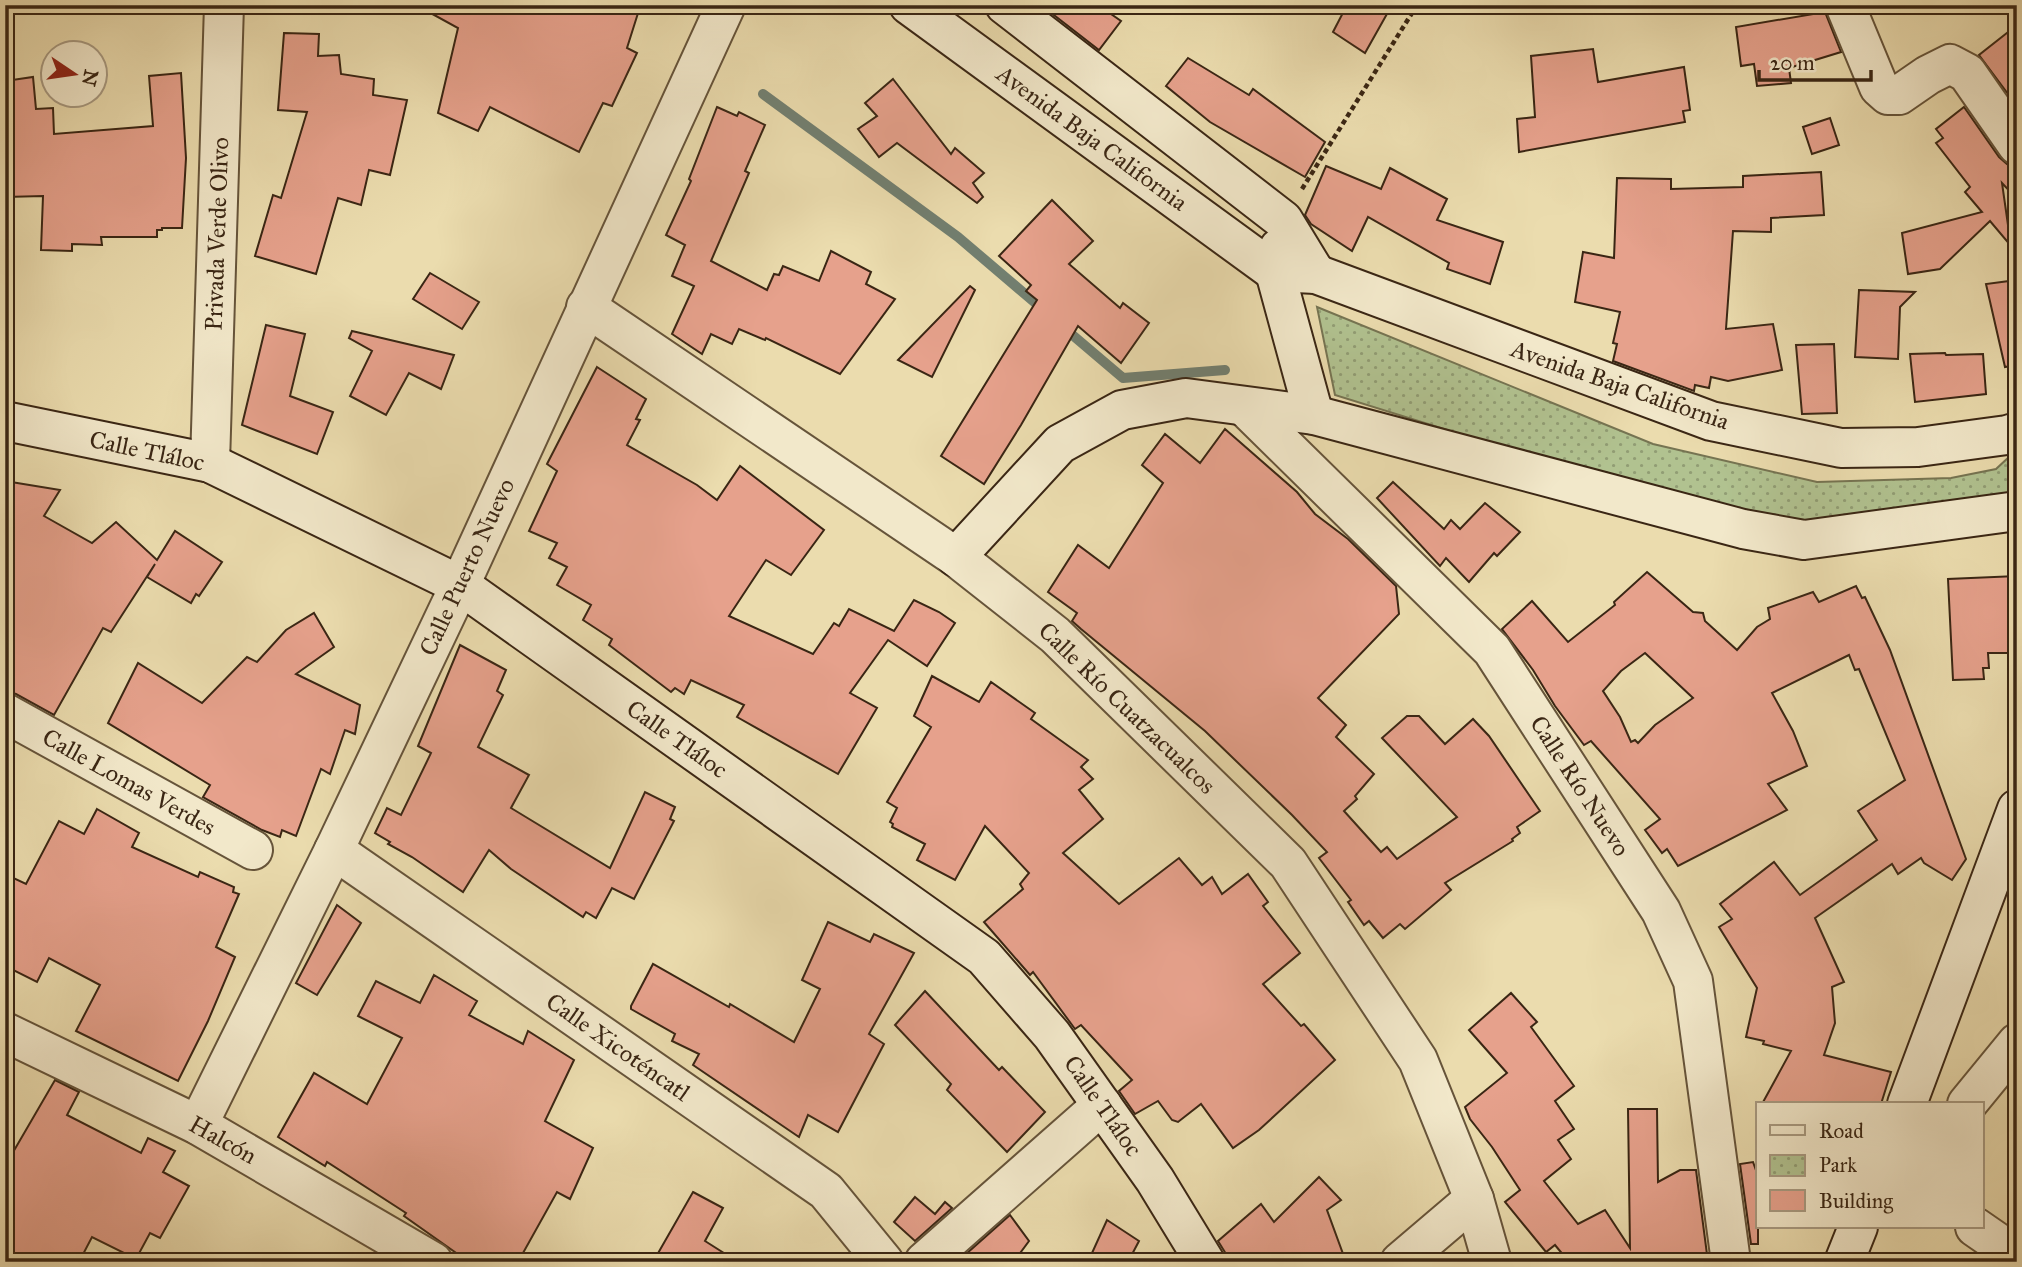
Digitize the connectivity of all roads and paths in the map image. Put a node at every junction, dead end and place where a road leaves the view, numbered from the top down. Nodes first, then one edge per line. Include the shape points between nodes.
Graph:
1 (224, 5) edge
2 (726, 5) edge
3 (909, 5) edge
4 (1005, 5) edge
5 (1417, 5) edge
6 (1845, 5) edge
7 (2017, 145) edge
8 (1283, 220) junction
9 (1275, 272) junction
10 (1316, 274) junction
11 (586, 307) junction
12 (1245, 407) junction
13 (1314, 415) junction
14 (5, 421) edge
15 (2017, 432) edge
16 (210, 463) junction
17 (2017, 511) edge
18 (956, 557) junction
19 (460, 584) junction
20 (5, 713) edge
21 (2017, 809) edge
22 (253, 850) dead end
23 (334, 850) junction
24 (5, 1032) edge
25 (2017, 1043) edge
26 (1908, 1102) edge
27 (1969, 1102) edge
28 (1102, 1105) junction
29 (198, 1125) junction
30 (1474, 1199) junction
31 (1858, 1228) edge
32 (1976, 1228) edge
33 (2017, 1256) edge
34 (433, 1262) edge
35 (884, 1262) edge
36 (924, 1262) edge
37 (1205, 1262) edge
38 (1400, 1262) edge
39 (1492, 1262) edge
40 (1731, 1262) edge
41 (1844, 1262) edge

1 - 16 street, Privada Verde Olivo
2 - 11 street, Calle Puerto Nuevo
3 - 9 street, Avenida Baja California
4 - 8 street, Avenida Baja California
5 - 8 path
6 - 7 street via 1879,88 1888,95 1899,95 1950,64 1967,73
8 - 9 street
8 - 10 street, Avenida Baja California
9 - 10 street, Avenida Baja California
9 - 13 street
10 - 15 street, Avenida Baja California via 1711,421 1841,448 1918,447
11 - 18 street, Calle Río Cuatzacualcos
11 - 19 street, Calle Puerto Nuevo
12 - 13 street
12 - 18 street via 1186,398 1122,411 1060,444
12 - 40 street, Calle Río Nuevo via 1492,650 1661,911 1693,981
13 - 17 street via 1804,540
14 - 16 street, Calle Tláloc
16 - 19 street, Calle Tláloc
18 - 30 street, Calle Río Cuatzacualcos via 1055,635 1289,863 1418,1060
19 - 23 street, Calle Puerto Nuevo
19 - 28 street, Calle Tláloc via 984,957 1052,1035
20 - 22 street, Calle Lomas Verdes
21 - 26 street
23 - 29 street, Calle Puerto Nuevo
23 - 35 street, Calle Xicoténcatl via 826,1191
24 - 29 street, Halcón
25 - 27 street
28 - 36 street
28 - 37 street, Calle Tláloc
29 - 34 street, Halcón
30 - 38 street
30 - 39 street, Calle Río Cuatzacualcos
31 - 41 street
32 - 33 street

